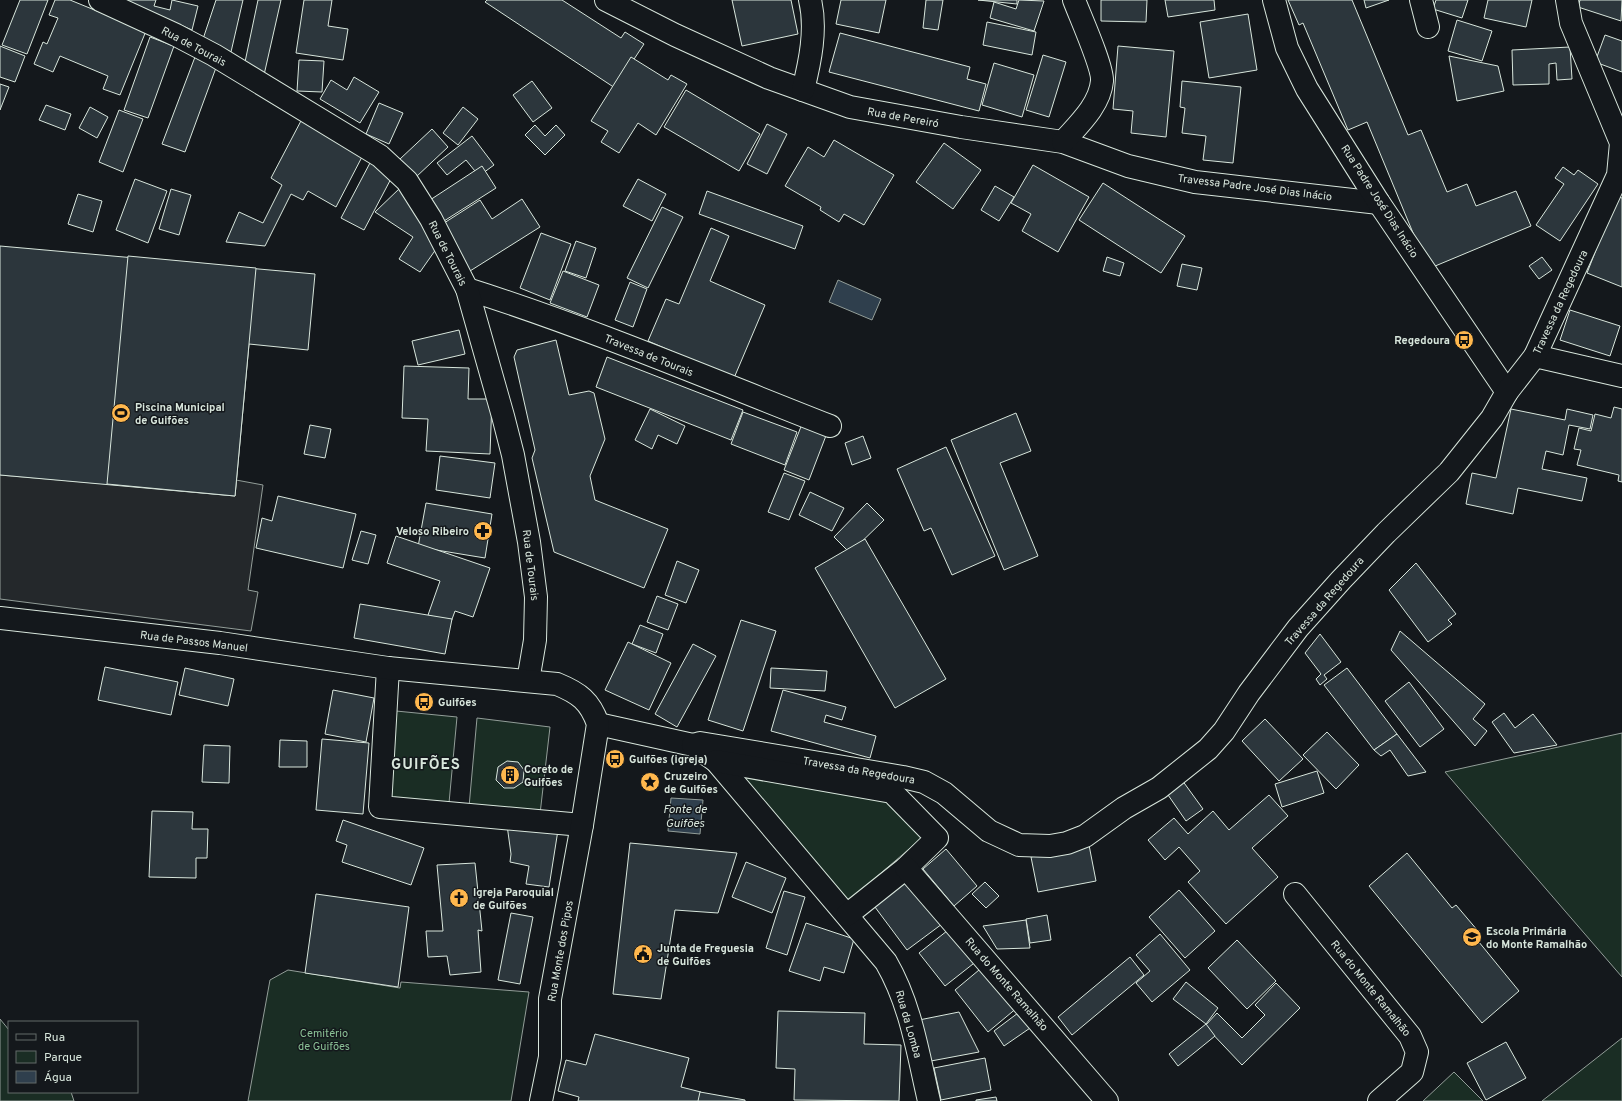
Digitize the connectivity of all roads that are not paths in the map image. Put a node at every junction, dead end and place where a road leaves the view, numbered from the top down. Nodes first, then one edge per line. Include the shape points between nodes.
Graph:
1 (100, 0) edge
2 (606, 0) edge
3 (810, 0) edge
4 (1074, 0) edge
5 (1274, 0) edge
6 (1421, 0) edge
7 (1567, 0) edge
8 (1428, 27) dead end
9 (803, 90) junction
10 (1063, 142) junction
11 (1621, 143) edge
12 (1379, 203) junction
13 (467, 289) junction
14 (1535, 356) junction
15 (1622, 376) edge
16 (1507, 392) junction
17 (830, 426) dead end
18 (0, 618) edge
19 (388, 668) junction
20 (528, 681) junction
21 (598, 724) junction
22 (693, 745) junction
23 (716, 761) junction
24 (582, 826) junction
25 (906, 868) junction
26 (1295, 894) dead end
27 (847, 915) junction
28 (541, 1101) edge
29 (929, 1101) edge
30 (1107, 1101) edge
31 (1379, 1101) edge

1 - 13 street, Rua de Tourais via 214,55 380,156 407,181 431,219
2 - 9 street, Rua de Pereiró via 769,78
3 - 9 street via 812,33
4 - 10 street via 1102,80 1093,104
5 - 12 street, Rua Padre José Dias Inácio via 1287,48 1307,90
6 - 8 street
7 - 11 street, Travessa da Regedoura via 1571,24
9 - 10 street, Rua de Pereiró via 850,107
10 - 12 street, Travessa Padre José Dias Inácio via 1128,166 1195,182
11 - 14 street, Travessa da Regedoura via 1618,175
12 - 16 street, Rua Padre José Dias Inácio
13 - 17 street, Travessa de Tourais via 575,326
13 - 20 street, Rua de Tourais via 513,455 529,542 536,597 535,640
14 - 15 street
14 - 16 street, Travessa da Regedoura
16 - 22 street, Travessa da Regedoura via 1492,418 1449,472 1381,538 1298,628 1224,731 1208,749 1159,788 1124,808 1086,836 1050,846 1020,845 989,830 944,793 924,782 700,743
18 - 19 street, Rua de Passos Manuel via 220,643
19 - 20 street, Rua de Passos Manuel
19 - 24 street via 380,807
20 - 21 street, Rua de Passos Manuel via 557,684 571,689 584,698
21 - 22 street
21 - 24 street, Rua Monte dos Pipos
22 - 23 street
23 - 25 street via 892,792 937,838
23 - 27 street, Rua da Lomba
24 - 28 street, Rua Monte dos Pipos via 550,999 550,1057
25 - 27 street
25 - 30 street, Rua do Monte Ramalhão
26 - 31 street, Rua do Monte Ramalhão via 1410,1036 1417,1052 1412,1072
27 - 29 street, Rua da Lomba via 886,962 900,988 912,1025

